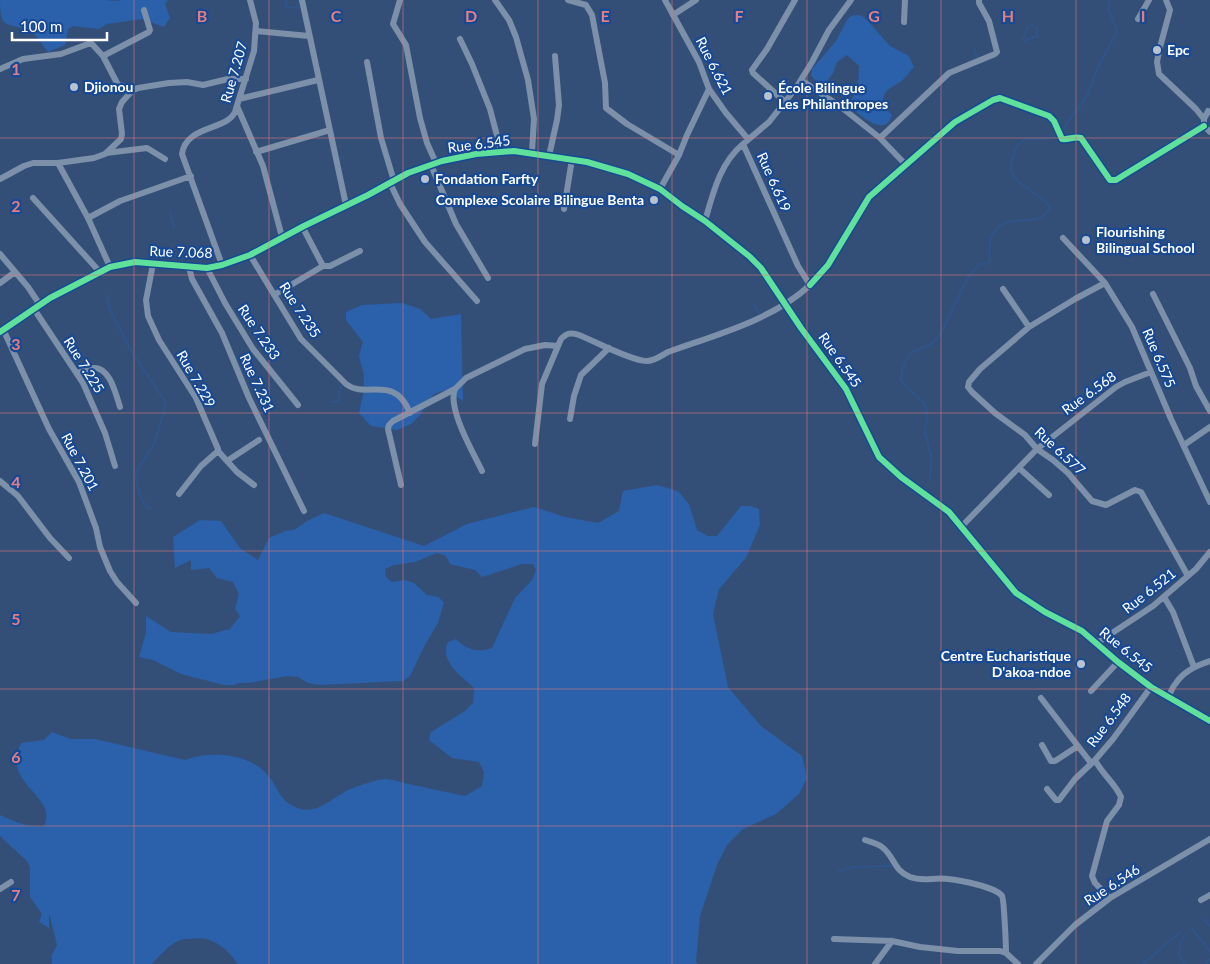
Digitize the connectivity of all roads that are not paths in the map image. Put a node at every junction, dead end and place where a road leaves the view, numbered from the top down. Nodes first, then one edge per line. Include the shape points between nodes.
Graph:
1 (250, 0) edge
2 (302, 0) edge
3 (400, 0) edge
4 (495, 0) edge
5 (568, 0) edge
6 (665, 0) edge
7 (696, 0) edge
8 (795, 0) edge
9 (851, 0) edge
10 (904, 0) edge
11 (979, 0) edge
12 (1149, 0) edge
13 (1168, 1) edge
14 (144, 10) dead end
15 (674, 15) junction
16 (1138, 18) dead end
17 (904, 22) dead end
18 (256, 31) junction
19 (309, 36) junction
20 (460, 39) dead end
21 (103, 56) junction
22 (556, 56) dead end
23 (367, 62) dead end
24 (0, 69) edge
25 (246, 79) junction
26 (318, 80) junction
27 (801, 80) junction
28 (136, 89) junction
29 (709, 89) junction
30 (785, 102) junction
31 (238, 103) junction
32 (1209, 109) edge
33 (1204, 122) junction
34 (330, 130) junction
35 (1210, 132) edge
36 (880, 138) junction
37 (745, 141) junction
38 (501, 151) junction
39 (256, 152) junction
40 (532, 152) junction
41 (105, 154) junction
42 (549, 156) junction
43 (679, 156) junction
44 (165, 159) dead end
45 (572, 159) junction
46 (58, 163) junction
47 (433, 164) junction
48 (906, 165) junction
49 (191, 176) junction
50 (0, 179) edge
51 (392, 182) junction
52 (660, 189) junction
53 (33, 198) dead end
54 (346, 204) junction
55 (564, 209) dead end
56 (88, 218) junction
57 (705, 221) junction
58 (302, 226) junction
59 (282, 237) junction
60 (1063, 238) dead end
61 (360, 251) dead end
62 (0, 254) edge
63 (250, 255) junction
64 (153, 264) junction
65 (222, 265) junction
66 (323, 266) junction
67 (110, 267) junction
68 (192, 267) junction
69 (207, 268) junction
70 (100, 271) junction
71 (15, 272) junction
72 (488, 278) dead end
73 (0, 283) edge
74 (1105, 283) junction
75 (810, 285) junction
76 (1003, 289) dead end
77 (1153, 294) dead end
78 (274, 295) junction
79 (478, 301) dead end
80 (786, 304) junction
81 (37, 307) junction
82 (1029, 327) junction
83 (2, 331) edge
84 (558, 346) junction
85 (609, 348) junction
86 (1150, 372) junction
87 (77, 373) junction
88 (455, 389) junction
89 (298, 405) dead end
90 (120, 407) dead end
91 (1210, 411) edge
92 (410, 412) junction
93 (570, 419) dead end
94 (1210, 427) edge
95 (259, 440) dead end
96 (535, 444) dead end
97 (1184, 445) junction
98 (1037, 449) junction
99 (218, 451) junction
100 (227, 461) junction
101 (115, 466) dead end
102 (1019, 468) junction
103 (482, 470) dead end
104 (0, 481) edge
105 (254, 485) dead end
106 (401, 485) dead end
107 (180, 494) dead end
108 (1049, 495) dead end
109 (1210, 502) edge
110 (304, 511) dead end
111 (962, 526) junction
112 (1210, 552) edge
113 (69, 558) dead end
114 (1188, 576) junction
115 (1164, 597) junction
116 (136, 603) dead end
117 (1097, 643) junction
118 (1118, 662) junction
119 (1210, 662) edge
120 (1194, 667) junction
121 (1151, 687) junction
122 (1092, 691) dead end
123 (1168, 697) junction
124 (1041, 698) dead end
125 (1210, 721) edge
126 (1042, 745) dead end
127 (1078, 746) junction
128 (1093, 762) junction
129 (1047, 789) dead end
130 (1210, 839) edge
131 (865, 840) dead end
132 (11, 882) dead end
133 (0, 889) edge
134 (1210, 895) edge
135 (1110, 898) junction
136 (1201, 900) dead end
137 (834, 939) dead end
138 (892, 941) junction
139 (1006, 953) junction
140 (875, 964) edge
141 (1018, 964) edge
142 (1036, 964) edge

1 - 18 street, Rue 7.207
2 - 19 street
3 - 47 street via 393,24 406,45
4 - 40 street via 509,20 528,80 534,119
5 - 43 street via 586,5 592,15 605,83 606,108
6 - 15 street, Rue 6.621
7 - 15 street
8 - 30 street via 752,70
9 - 27 street, Rue 6.619 via 829,30
10 - 17 street
11 - 36 street via 997,52 949,73
12 - 16 street
13 - 33 street via 1170,10 1157,62 1159,74 1196,109
14 - 21 street via 149,32
15 - 29 street, Rue 6.621 via 700,62
18 - 19 street
18 - 25 street, Rue 7.207
19 - 26 street
20 - 38 street via 490,109
21 - 24 street via 88,44 61,54 23,59
21 - 28 street via 118,85
22 - 42 street via 559,105
23 - 51 street
25 - 28 street via 203,85 169,83
25 - 31 street, Rue 7.207
26 - 31 street
26 - 34 street
27 - 30 street, Rue 6.619
27 - 36 street
28 - 41 street via 119,109 121,139
29 - 37 street, Rue 6.621
29 - 43 street
30 - 37 street, Rue 6.619 via 769,122
31 - 39 street
31 - 49 street, Rue 7.207 via 234,116 197,133 185,145 182,154
32 - 33 street
33 - 35 street
33 - 48 street via 1116,180 1110,180 1081,138 1062,139 1049,116 1000,98 954,122
34 - 39 street
34 - 54 street
36 - 48 street
37 - 57 street via 726,163
37 - 75 street, Rue 6.619 via 798,266
38 - 40 street, Rue 6.545
38 - 47 street, Rue 6.545
39 - 59 street via 263,166
40 - 42 street, Rue 6.545
41 - 44 street via 147,148
41 - 46 street
42 - 45 street, Rue 6.545
43 - 52 street
45 - 52 street, Rue 6.545 via 628,174
45 - 55 street
46 - 50 street via 33,163
46 - 56 street
47 - 51 street, Rue 6.545
47 - 72 street via 456,224
48 - 75 street via 869,197 828,265
49 - 56 street via 120,201
49 - 65 street, Rue 7.207
51 - 54 street, Rue 7.068
51 - 79 street via 400,204 424,242
52 - 57 street, Rue 6.545
53 - 70 street
54 - 58 street, Rue 7.068
56 - 67 street
57 - 80 street, Rue 6.545 via 761,268
58 - 59 street, Rue 7.068
58 - 66 street
59 - 63 street, Rue 7.068
60 - 74 street, Rue 6.575
61 - 66 street via 330,266
62 - 71 street, Rue 7.225
63 - 65 street, Rue 7.068
63 - 78 street, Rue 7.235
64 - 67 street, Rue 7.068 via 135,262
64 - 68 street, Rue 7.068
64 - 99 street, Rue 7.229 via 146,300 148,316 159,340 196,398
65 - 69 street, Rue 7.068
66 - 78 street
67 - 70 street, Rue 7.068
68 - 69 street, Rue 7.068
68 - 110 street, Rue 7.231 via 192,280 222,333 249,398
69 - 89 street, Rue 7.233 via 224,303 253,349
70 - 81 street, Rue 7.068
71 - 73 street
71 - 81 street, Rue 7.225 via 28,286
74 - 82 street
74 - 86 street, Rue 6.575 via 1132,326
75 - 80 street
76 - 82 street
77 - 91 street
78 - 92 street, Rue 7.235 via 302,339 346,384 351,388 396,394 404,400
80 - 85 street via 651,361 639,360
80 - 111 street, Rue 6.545 via 846,389 879,457 950,512
81 - 83 street, Rue 7.068
81 - 87 street, Rue 7.225
82 - 98 street, Rue 6.577 via 989,361 968,387
83 - 116 street, Rue 7.201 via 30,383 49,430 79,482 110,571
84 - 85 street via 565,335 574,333
84 - 88 street via 525,349 466,378
84 - 96 street via 542,384
85 - 93 street via 581,375
86 - 97 street, Rue 6.575
86 - 98 street, Rue 6.568 via 1116,388
87 - 90 street via 94,368 102,370
87 - 101 street, Rue 7.225 via 90,396
88 - 92 street
88 - 103 street via 456,413
92 - 106 street via 393,421 388,429
94 - 97 street
95 - 100 street
97 - 109 street, Rue 6.575
98 - 102 street, Rue 6.568
98 - 114 street, Rue 6.577 via 1068,473 1092,501 1106,504 1135,490 1142,492
99 - 100 street, Rue 7.229
99 - 107 street via 201,466
100 - 105 street, Rue 7.229
102 - 108 street
102 - 111 street, Rue 6.568
104 - 113 street via 18,496
111 - 117 street, Rue 6.545 via 1016,593
112 - 114 street, Rue 6.521
114 - 115 street, Rue 6.521
115 - 117 street, Rue 6.521
115 - 120 street
117 - 118 street, Rue 6.545
118 - 121 street, Rue 6.545
118 - 122 street
119 - 120 street
120 - 123 street via 1176,683
121 - 123 street, Rue 6.545
121 - 128 street, Rue 6.548 via 1114,739
123 - 125 street, Rue 6.545
124 - 127 street
126 - 127 street via 1051,761 1055,762
127 - 128 street
128 - 129 street via 1059,800
128 - 135 street, Rue 6.548 via 1121,797 1107,821 1092,876
130 - 135 street, Rue 6.546
131 - 139 street via 884,848 898,870 911,878 948,879 993,890 1000,895 1004,904
132 - 133 street
134 - 136 street
135 - 142 street, Rue 6.546 via 1075,925
137 - 138 street
138 - 139 street via 920,947
138 - 140 street
139 - 141 street

